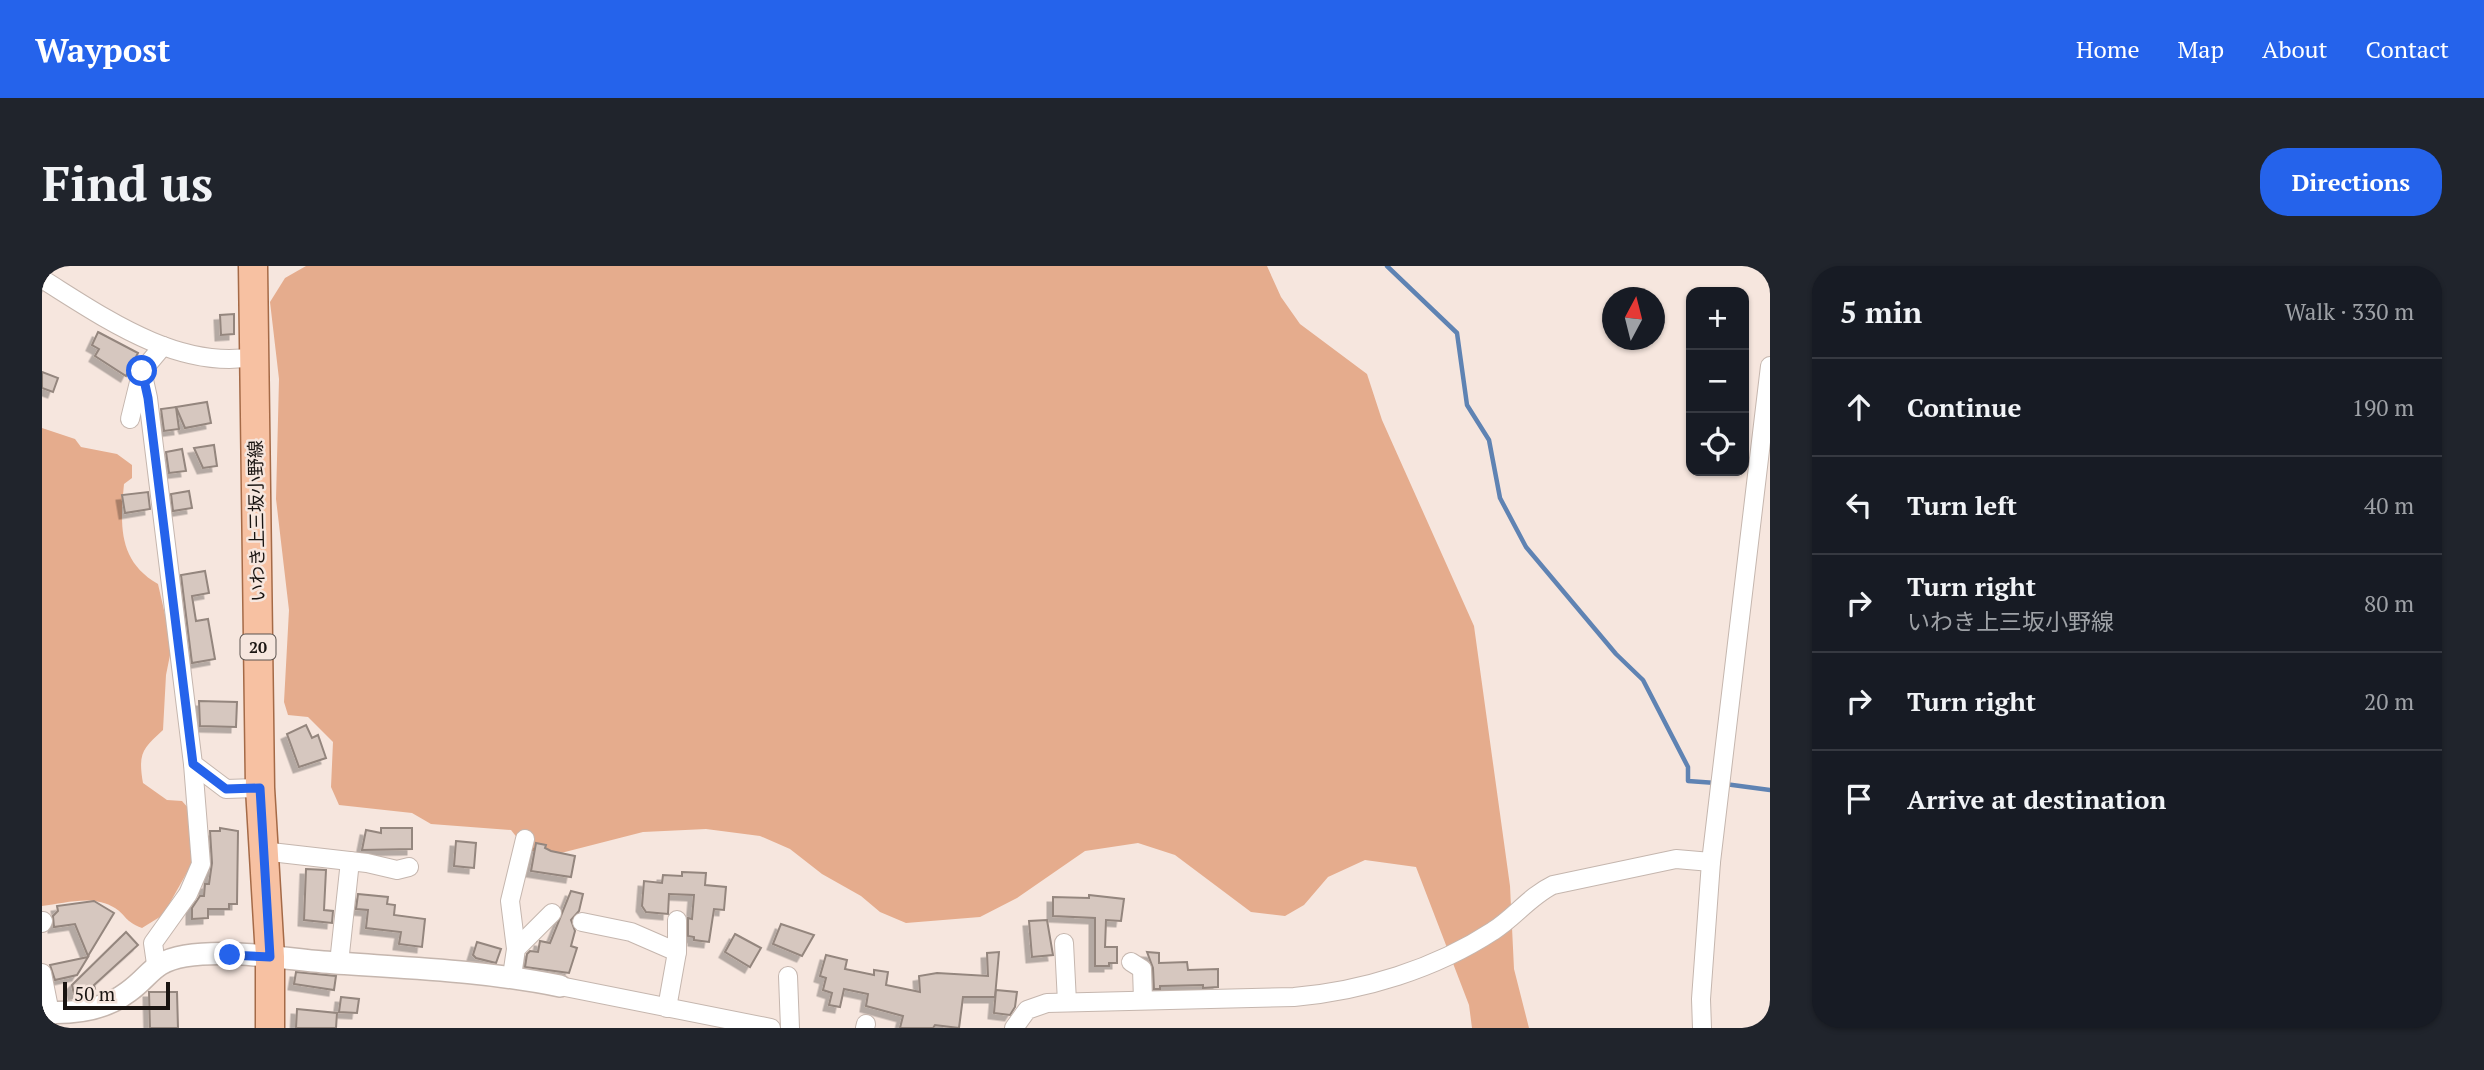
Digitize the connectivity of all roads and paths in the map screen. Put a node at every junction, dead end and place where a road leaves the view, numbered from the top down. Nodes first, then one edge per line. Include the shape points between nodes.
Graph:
1 (253, 266) edge
2 (42, 279) edge
3 (163, 346) junction
4 (253, 357) junction
5 (1770, 366) edge
6 (142, 371) junction
7 (130, 419) dead end
8 (193, 764) junction
9 (260, 788) junction
10 (525, 839) dead end
11 (262, 851) junction
12 (350, 861) junction
13 (1711, 862) junction
14 (409, 867) dead end
15 (552, 913) dead end
16 (677, 920) dead end
17 (582, 922) dead end
18 (1064, 943) dead end
19 (516, 949) junction
20 (677, 951) junction
21 (270, 957) junction
22 (1131, 962) dead end
23 (339, 963) junction
24 (156, 964) junction
25 (42, 973) edge
26 (788, 975) dead end
27 (512, 976) junction
28 (561, 986) joint
29 (1143, 1000) junction
30 (1067, 1002) junction
31 (667, 1008) junction
32 (46, 1013) edge
33 (270, 1028) edge
34 (771, 1028) edge
35 (790, 1028) edge
36 (1014, 1028) edge
37 (1702, 1028) edge

1 - 4 main road, いわき上三坂小野線 / 20
2 - 3 street
3 - 4 street via 194,356
3 - 6 street
4 - 9 main road, いわき上三坂小野線 / 20
5 - 13 street
6 - 7 street
6 - 8 street
8 - 9 street via 226,789
8 - 24 street via 201,864 188,894 153,943
9 - 11 main road, いわき上三坂小野線 / 20
10 - 19 street via 510,901
11 - 12 street
11 - 21 main road, いわき上三坂小野線 / 20
12 - 14 street via 397,870
12 - 23 street
13 - 29 street via 1676,859 1553,885 1494,931 1428,967 1333,992
13 - 37 street
15 - 19 street
16 - 20 street
17 - 20 street via 631,932
18 - 30 street
19 - 27 street
20 - 31 street
21 - 23 street
21 - 24 street via 186,956
21 - 33 main road, いわき上三坂小野線 / 20
22 - 29 street via 1142,969
23 - 27 street
24 - 32 street via 129,992 106,1005
25 - 32 street
26 - 35 street
27 - 28 street
28 - 31 street
29 - 30 street
30 - 36 street via 1037,1004
31 - 34 street

